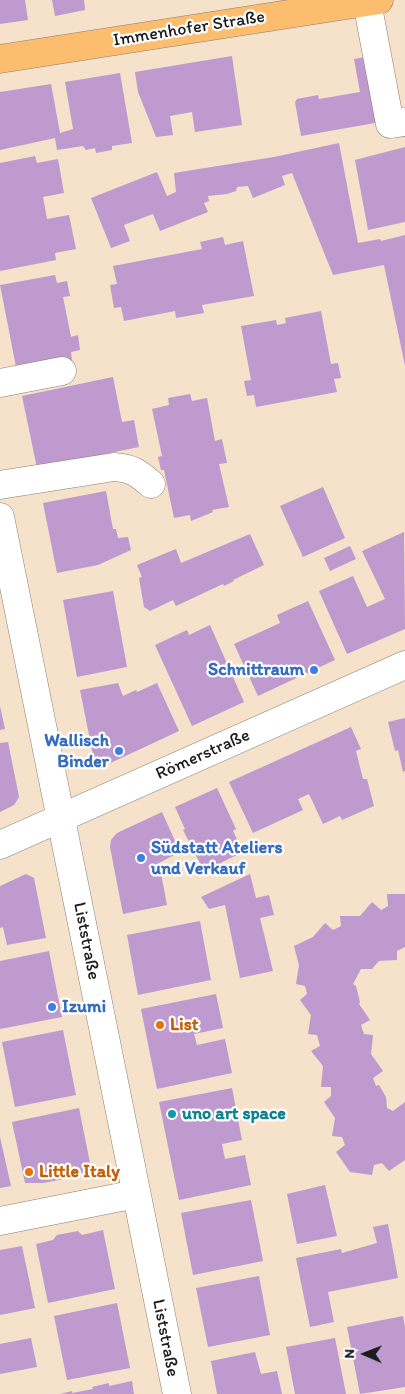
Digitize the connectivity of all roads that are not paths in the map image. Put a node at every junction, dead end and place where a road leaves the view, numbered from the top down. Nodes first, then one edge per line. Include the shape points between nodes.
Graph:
1 (373, 1) edge
2 (0, 59) edge
3 (397, 123) edge
4 (62, 371) dead end
5 (0, 383) edge
6 (152, 484) dead end
7 (0, 485) edge
8 (0, 517) edge
9 (405, 665) edge
10 (61, 818) junction
11 (0, 845) edge
12 (136, 1194) junction
13 (0, 1221) edge
14 (177, 1394) edge

1 - 2 main road, Immenhofer Straße
1 - 3 street
4 - 5 street
6 - 7 street via 128,467 114,467
8 - 10 street, Liststraße
9 - 10 street, Römerstraße
10 - 11 street, Römerstraße
10 - 12 street, Liststraße
12 - 13 street
12 - 14 street, Liststraße

